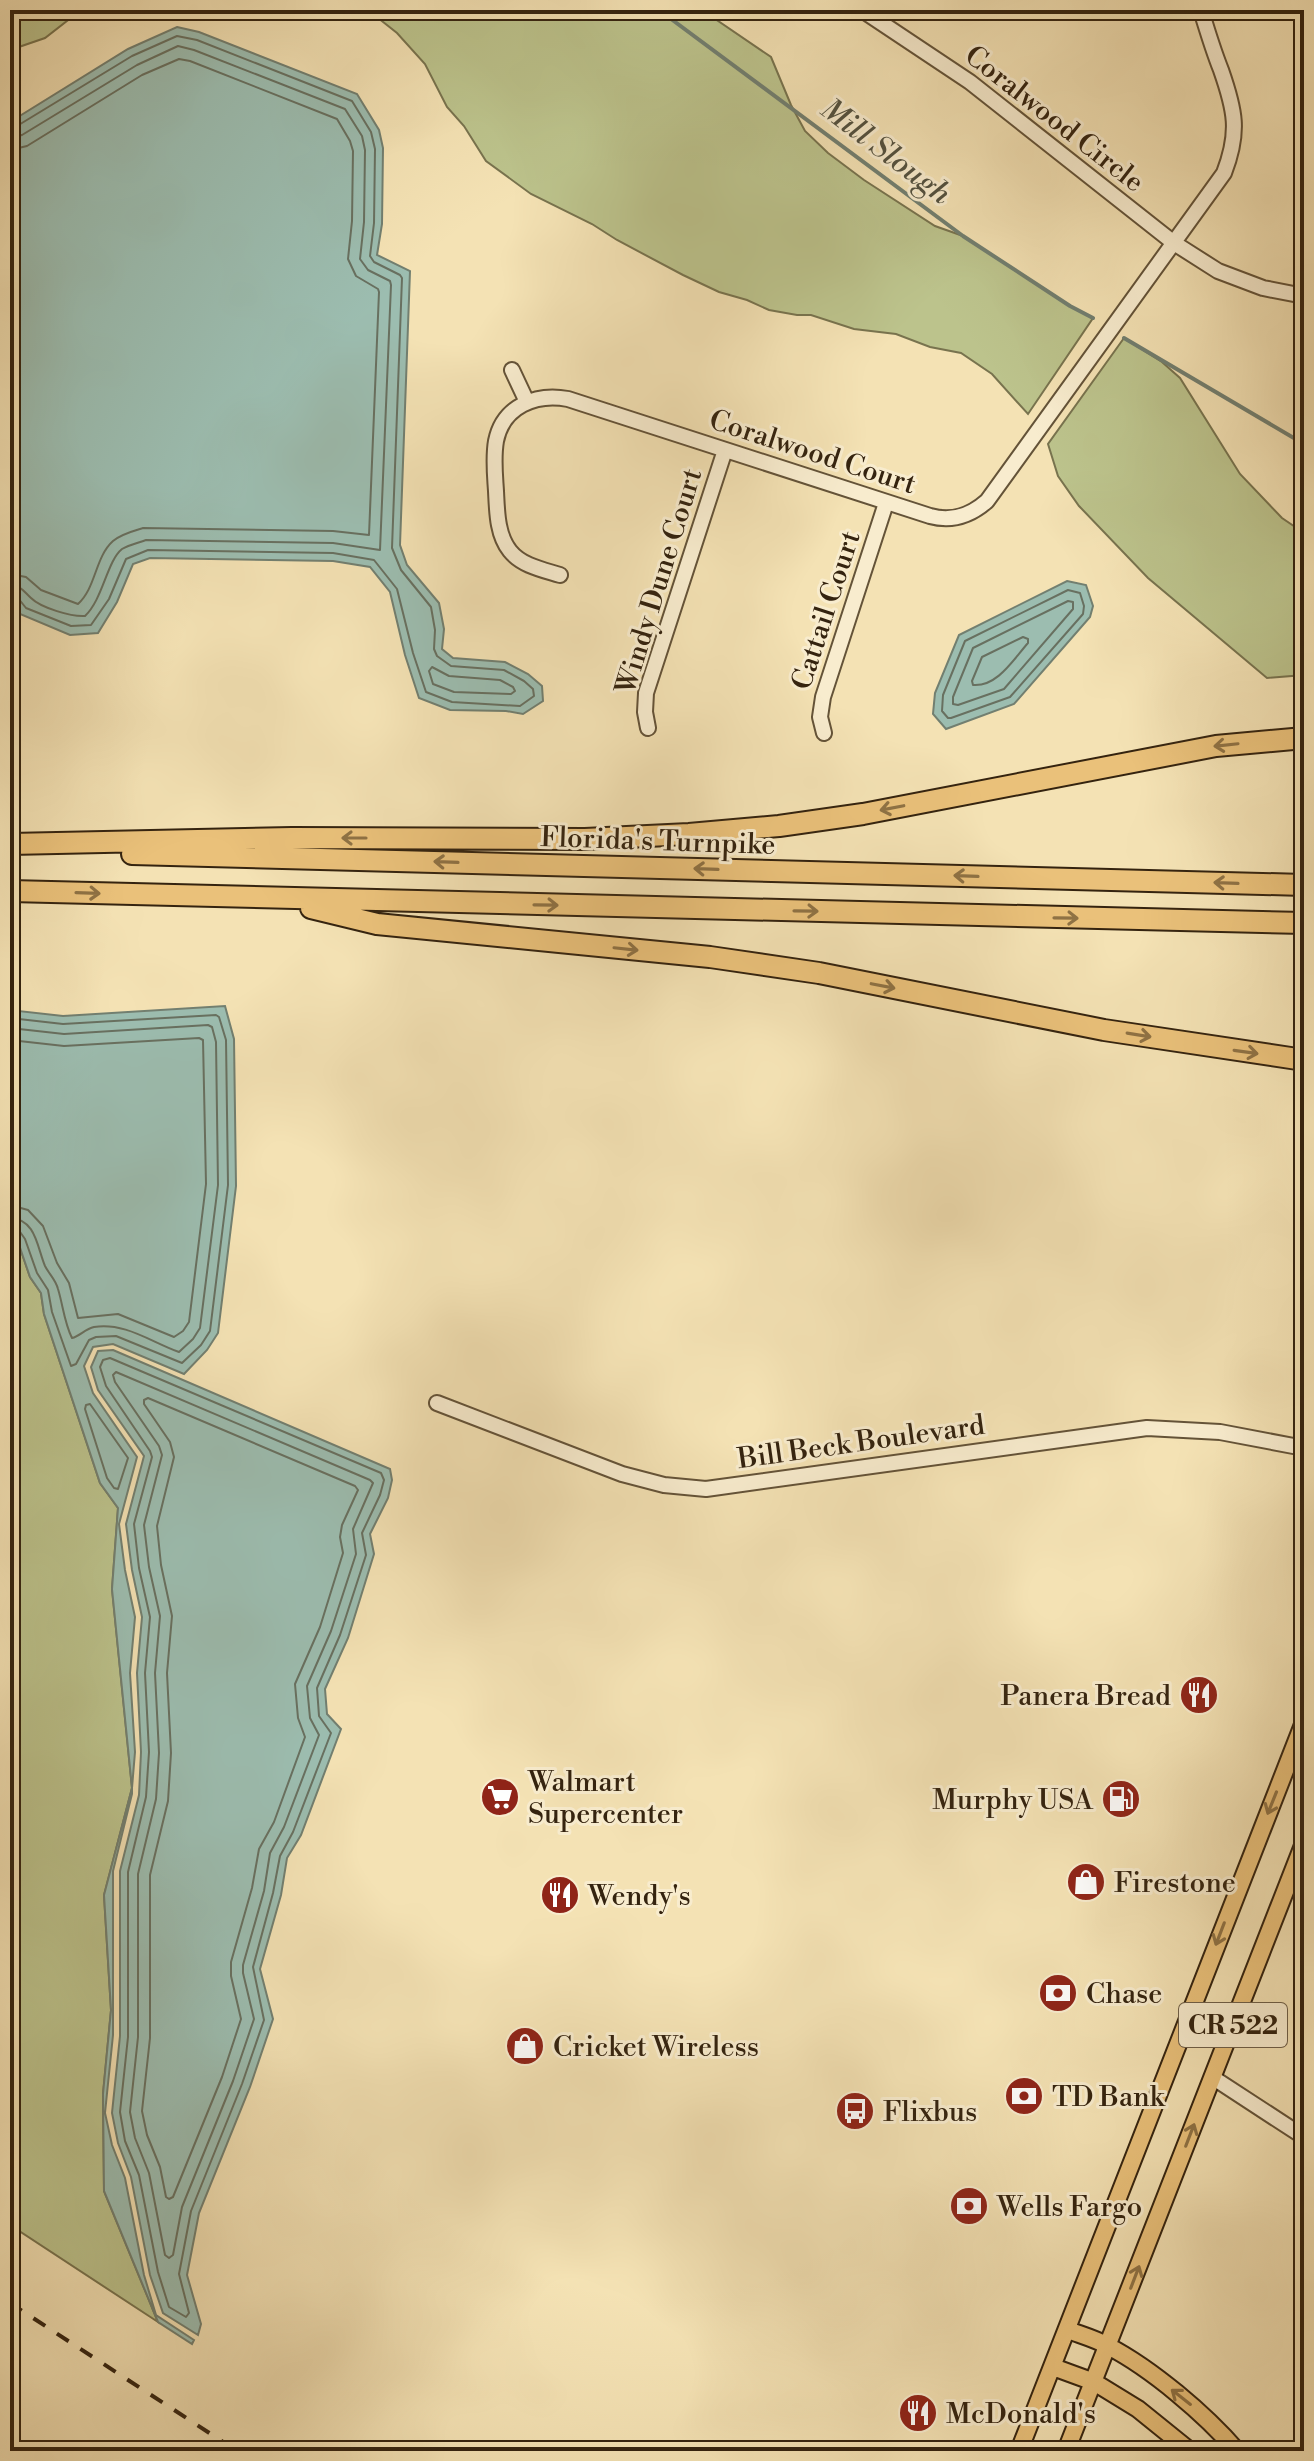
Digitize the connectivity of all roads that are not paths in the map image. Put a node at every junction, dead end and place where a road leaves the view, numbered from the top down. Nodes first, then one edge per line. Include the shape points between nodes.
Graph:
1 (862, 10) edge
2 (1201, 10) edge
3 (1174, 243) junction
4 (1304, 296) edge
5 (512, 370) dead end
6 (527, 402) junction
7 (725, 450) junction
8 (886, 503) junction
9 (560, 575) dead end
10 (648, 728) dead end
11 (824, 733) dead end
12 (1304, 738) edge
13 (10, 844) edge
14 (10, 851) edge
15 (1304, 885) edge
16 (10, 891) edge
17 (272, 898) junction
18 (1304, 923) edge
19 (1304, 1060) edge
20 (437, 1403) dead end
21 (1304, 1448) edge
22 (1304, 1722) edge
23 (1304, 1843) edge
24 (1212, 2077) junction
25 (1304, 2137) edge
26 (1068, 2330) junction
27 (1108, 2345) junction
28 (1053, 2367) junction
29 (1094, 2382) junction
30 (1019, 2451) edge
31 (1066, 2451) edge
32 (1190, 2451) edge
33 (1237, 2451) edge

1 - 3 street, Coralwood Circle via 970,82
2 - 3 street via 1231,96 1234,138 1224,173
3 - 4 street, Coralwood Circle via 1218,271
3 - 8 street, Coralwood Court via 987,501 972,513 946,519
5 - 6 street
6 - 7 street, Coralwood Court via 568,399
6 - 9 street via 506,419 496,443 500,528 516,557
7 - 8 street, Coralwood Court
7 - 10 street, Windy Dune Court via 646,693
8 - 11 street, Cattail Court via 823,697
12 -> 13 highway via 1216,746 863,814 689,834
15 -> 14 highway, Florida's Turnpike
16 -> 17 highway
17 -> 18 highway
17 -> 19 highway via 377,924 819,973 1104,1030
20 - 21 street, Bill Beck Boulevard via 622,1474 706,1489 1135,1429 1199,1429
22 -> 26 main road, CR 522
23 - 24 main road, CR 522
24 - 25 street
27 -> 24 main road, CR 522
26 - 27 main road
26 - 28 main road, CR 522
27 - 29 main road, CR 522
33 -> 27 main road via 1183,2398
28 - 29 main road
28 - 30 main road, CR 522
29 - 31 main road, CR 522
29 - 32 main road

